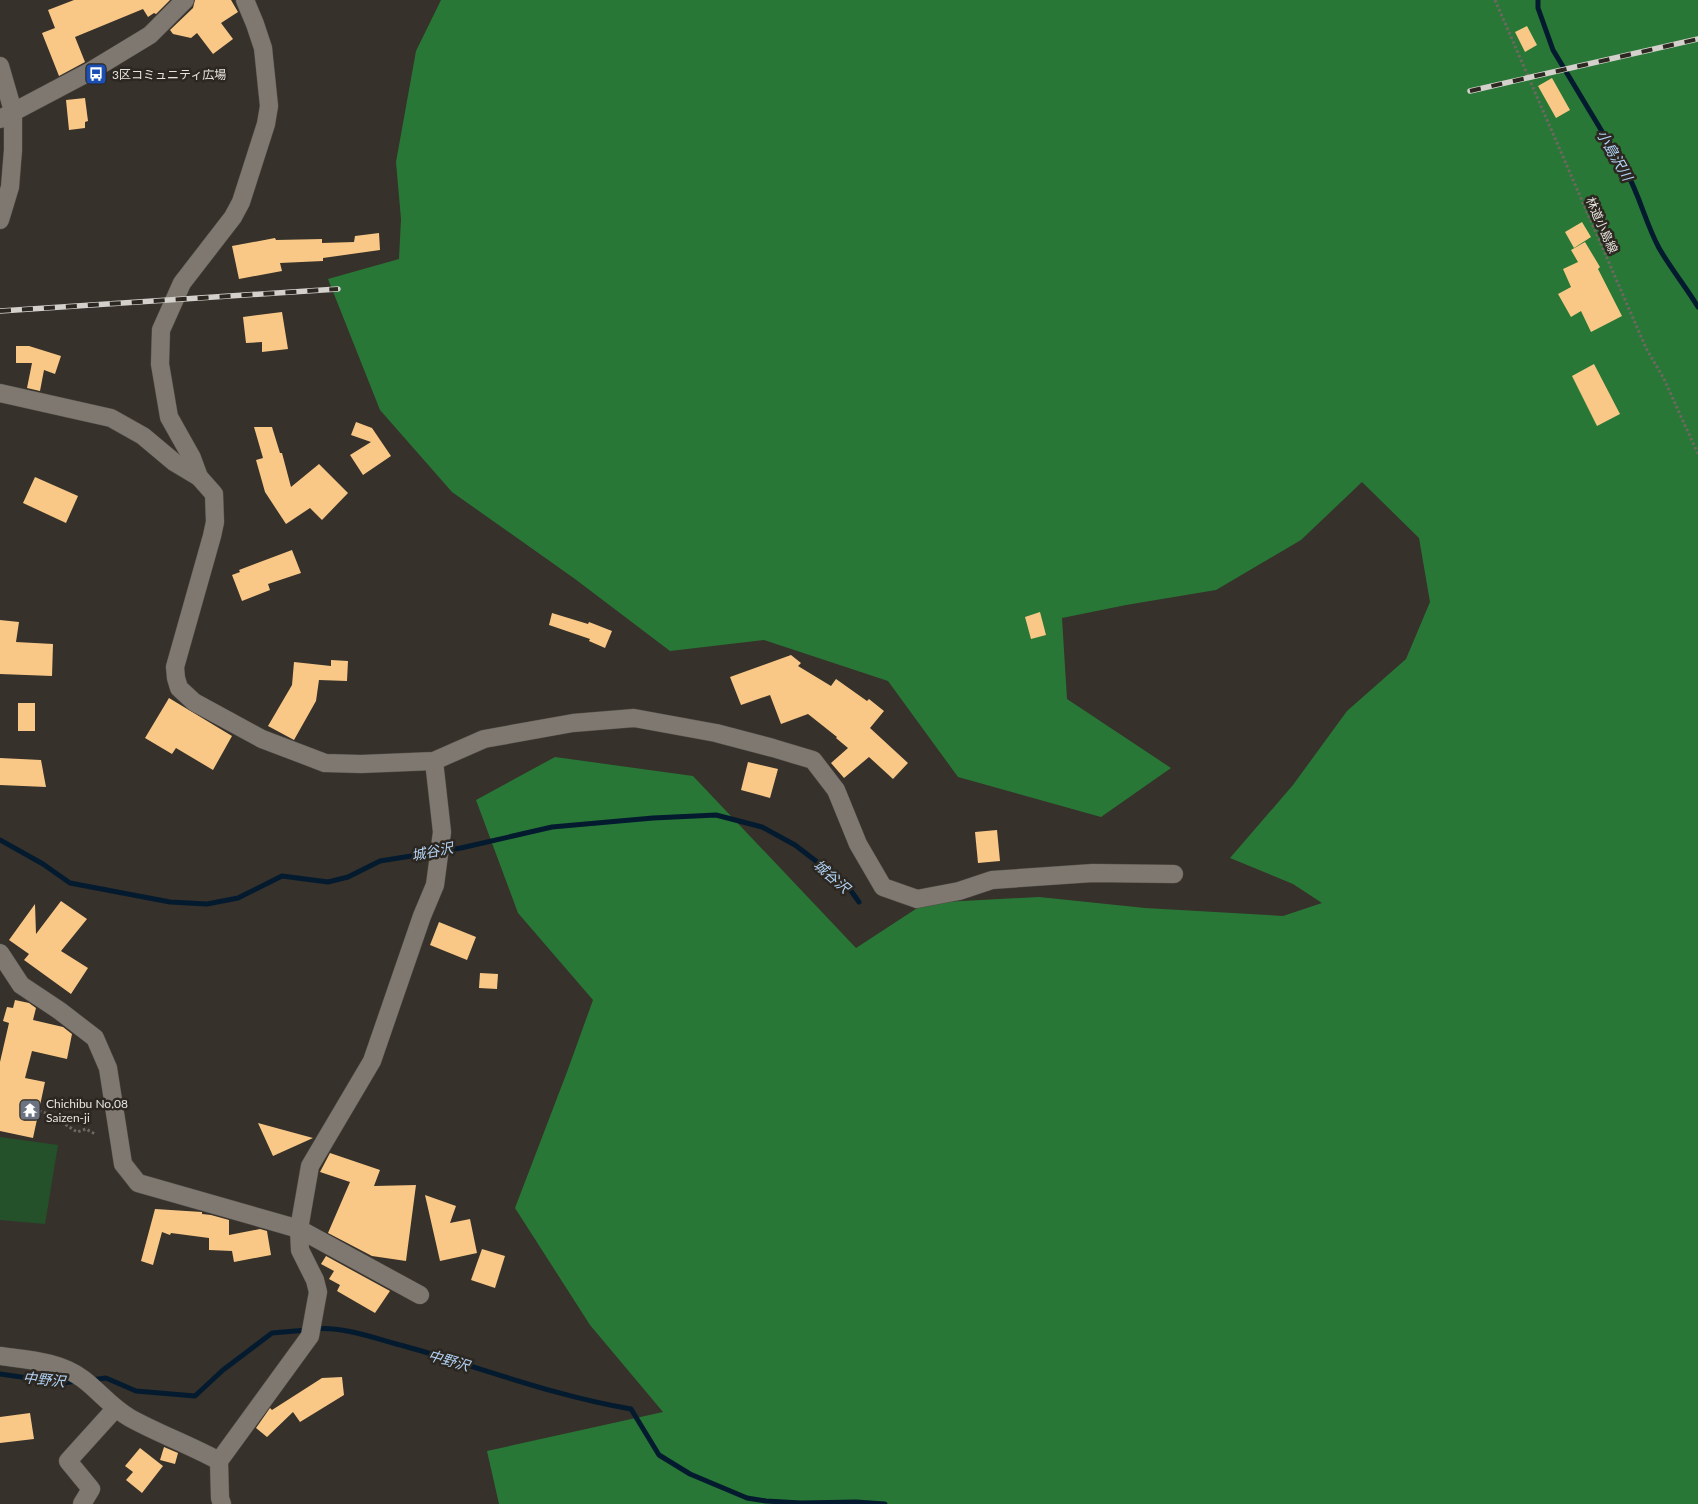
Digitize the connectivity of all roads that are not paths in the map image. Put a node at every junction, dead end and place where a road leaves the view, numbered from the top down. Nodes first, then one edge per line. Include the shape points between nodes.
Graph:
1 (185, 0) edge
2 (245, 0) edge
3 (0, 66) edge
4 (6, 115) edge
5 (0, 220) edge
6 (0, 393) edge
7 (199, 477) junction
8 (435, 765) junction
9 (1174, 874) dead end
10 (0, 953) edge
11 (299, 1229) junction
12 (420, 1295) dead end
13 (0, 1356) edge
14 (116, 1409) junction
15 (219, 1461) junction
16 (82, 1504) edge
17 (222, 1504) edge

1 - 4 street via 150,35 89,72
2 - 7 street via 263,48 269,106 266,124 242,202 182,283 161,330 160,364 169,417
3 - 4 street
4 - 5 street via 13,150 10,187
6 - 7 street via 110,418 144,436 174,462
7 - 8 street via 214,494 215,522 175,667 179,688 209,712 262,739 325,763
8 - 9 street via 484,739 573,723 634,718 716,733 812,760 836,790 858,844 883,887 917,899 959,891 992,880 1094,874
8 - 11 street via 442,832 435,884 372,1061 310,1166
10 - 11 street via 21,985 95,1038 108,1068 123,1164 138,1183
11 - 12 street
11 - 15 street via 300,1250 316,1280 318,1292 310,1336
13 - 14 street via 54,1364 82,1379
14 - 15 street via 142,1425
14 - 16 street via 68,1461 90,1489
15 - 17 street

